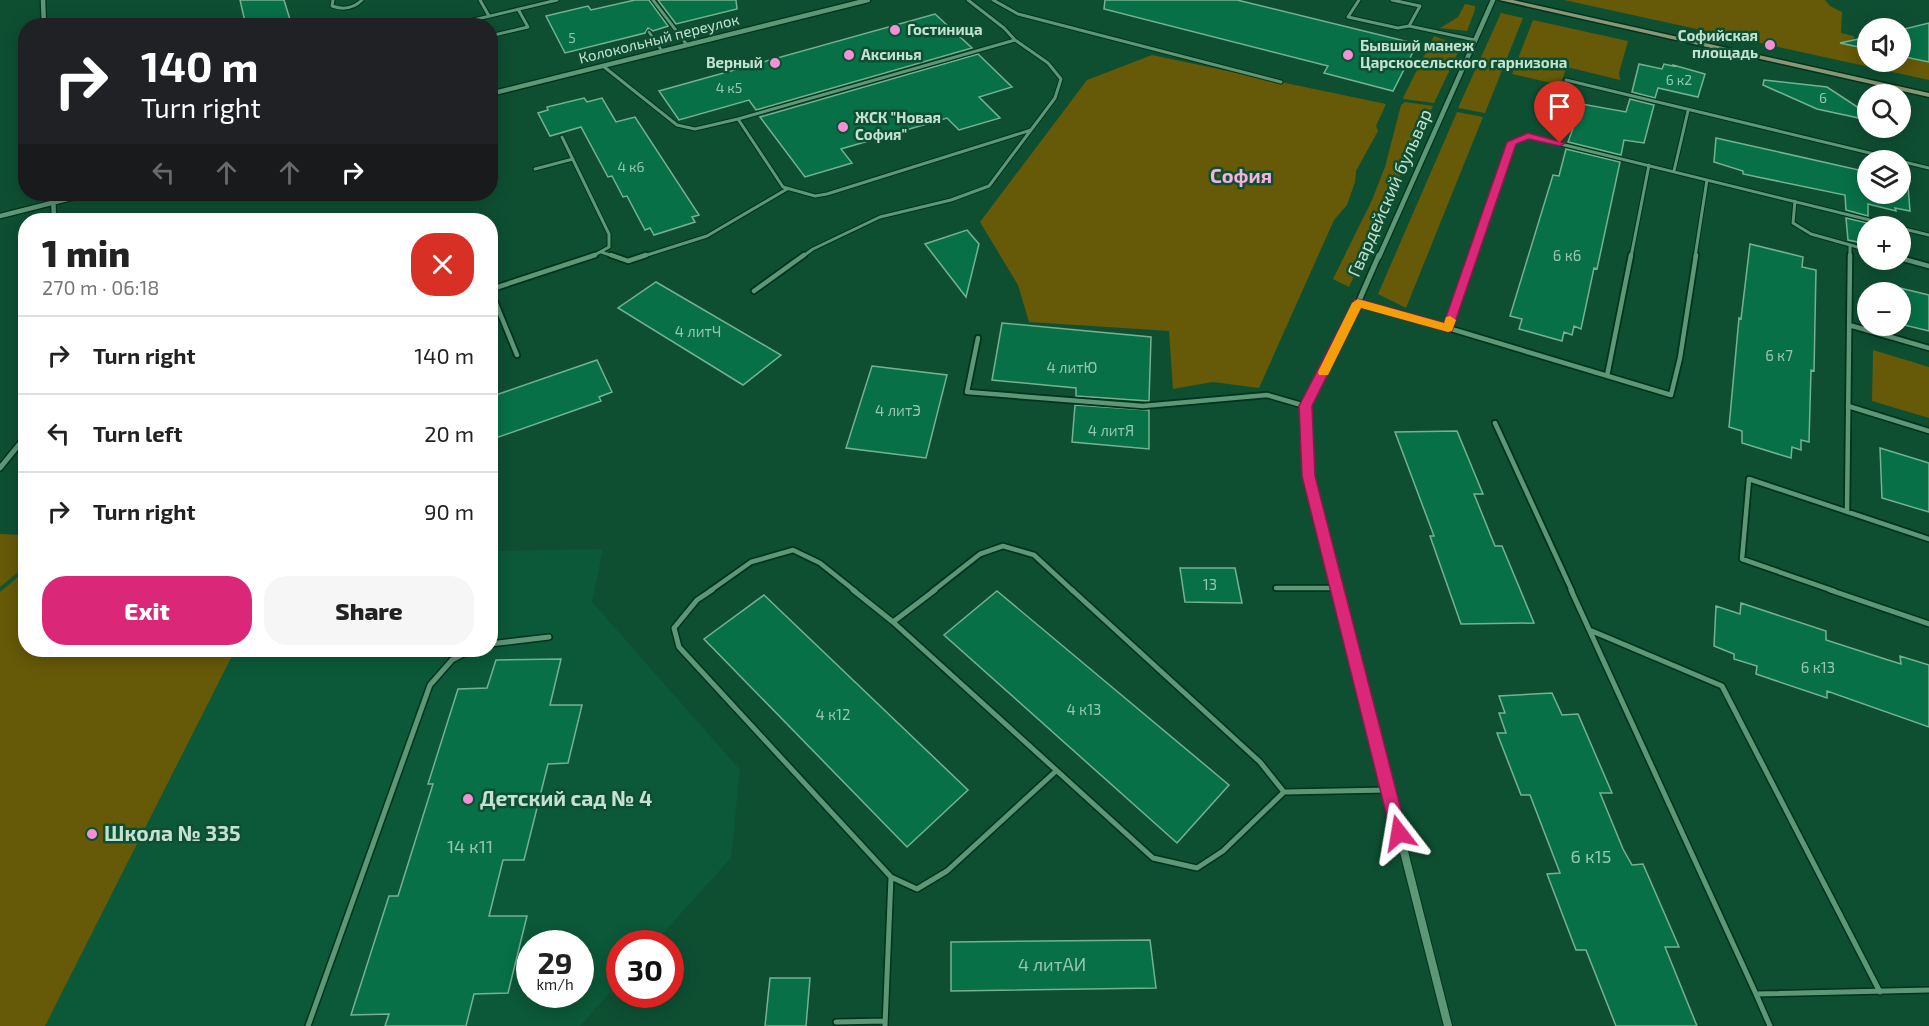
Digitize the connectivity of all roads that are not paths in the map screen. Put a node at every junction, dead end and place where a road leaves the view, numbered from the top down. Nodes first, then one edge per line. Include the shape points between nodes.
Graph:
1 (43, 0) edge
2 (333, 0) edge
3 (362, 0) edge
4 (480, 0) edge
5 (557, 0) edge
6 (653, 0) edge
7 (868, 0) edge
8 (968, 0) edge
9 (993, 0) edge
10 (1359, 0) edge
11 (1392, 0) edge
12 (1493, 0) edge
13 (1503, 0) edge
14 (349, 8) junction
15 (518, 9) junction
16 (351, 15) dead end
17 (489, 16) junction
18 (44, 18) edge
19 (481, 18) edge
20 (1409, 26) junction
21 (649, 32) dead end
22 (498, 34) edge
23 (1015, 40) junction
24 (1475, 40) junction
25 (687, 45) junction
26 (662, 51) junction
27 (603, 66) junction
28 (1566, 80) dead end
29 (1281, 82) dead end
30 (498, 92) edge
31 (1929, 95) edge
32 (1688, 111) junction
33 (738, 119) junction
34 (1031, 130) junction
35 (562, 137) dead end
36 (1857, 151) edge
37 (573, 159) junction
38 (1911, 164) edge
39 (1649, 165) junction
40 (1929, 168) edge
41 (535, 169) dead end
42 (1674, 171) junction
43 (1707, 180) junction
44 (787, 189) junction
45 (57, 201) edge
46 (1794, 201) junction
47 (53, 202) junction
48 (54, 213) edge
49 (0, 216) edge
50 (1857, 217) edge
51 (1911, 231) edge
52 (1929, 235) edge
53 (1850, 245) junction
54 (1857, 247) edge
55 (601, 252) junction
56 (1911, 261) edge
57 (1929, 266) edge
58 (498, 287) edge
59 (754, 291) dead end
60 (1358, 303) junction
61 (498, 307) edge
62 (1849, 325) junction
63 (1448, 328) junction
64 (978, 338) dead end
65 (1929, 348) edge
66 (517, 355) dead end
67 (1607, 376) junction
68 (1305, 406) junction
69 (1848, 406) junction
70 (1495, 423) dead end
71 (1929, 431) edge
72 (18, 446) edge
73 (0, 468) edge
74 (1846, 512) junction
75 (1929, 539) edge
76 (1276, 588) dead end
77 (1337, 588) junction
78 (893, 622) junction
79 (1929, 624) edge
80 (1592, 631) junction
81 (549, 637) dead end
82 (498, 643) edge
83 (458, 657) edge
84 (1056, 771) junction
85 (1388, 790) junction
86 (1284, 792) junction
87 (891, 877) junction
88 (1929, 990) edge
89 (1880, 992) junction
90 (1756, 994) junction
91 (836, 1022) dead end
92 (885, 1024) edge
93 (308, 1026) edge
94 (1448, 1026) edge
95 (1770, 1026) edge

1 - 18 street
2 - 14 lane via 334,8
3 - 14 lane
4 - 17 lane
5 - 15 lane
6 - 25 lane
7 - 25 street, Колокольный переулок
8 - 23 lane
9 - 29 lane via 1018,14
10 - 20 lane via 1348,17 1398,28
11 - 20 lane via 1420,6
12 - 24 street, Гвардейский бульвар
13 - 31 street
14 - 16 lane
15 - 17 lane
15 - 22 lane via 528,27
17 - 19 lane
20 - 24 lane
21 - 26 lane
23 - 33 lane
23 - 34 lane via 1033,51 1062,80 1061,88
24 - 60 street, Гвардейский бульвар
25 - 26 street, Колокольный переулок
26 - 27 street, Колокольный переулок
27 - 30 street, Колокольный переулок
27 - 33 lane via 677,125 695,129
28 - 32 lane
32 - 36 lane
32 - 42 lane
33 - 44 lane
34 - 44 lane via 828,194 815,196
34 - 59 lane via 989,186 951,200 880,217 813,249
35 - 37 lane
37 - 41 lane
37 - 55 lane via 609,234 609,247
38 - 40 lane
39 - 42 lane
39 - 63 lane via 1538,137 1512,142
39 - 67 lane
42 - 43 lane
43 - 46 lane
43 - 67 lane via 1671,395
44 - 55 lane via 707,236 628,261
45 - 47 street
46 - 50 lane
46 - 53 lane via 1793,224 1811,234
47 - 48 street
47 - 49 street
51 - 52 lane
53 - 54 lane
53 - 62 lane
55 - 58 lane
56 - 57 lane
60 - 63 lane
60 - 68 street, Гвардейский бульвар
61 - 66 lane
62 - 65 lane
62 - 69 lane
63 - 67 lane
64 - 68 lane via 967,392 1143,406 1267,395
68 - 77 street via 1309,476
69 - 71 lane
69 - 74 lane
70 - 80 lane
72 - 73 street
74 - 75 lane
74 - 79 lane via 1749,479 1742,559
76 - 77 lane
77 - 85 street
78 - 84 lane
78 - 86 lane via 980,554 1003,546 1034,555 1260,762
78 - 87 lane via 820,563 793,550 751,562 697,600 674,628 679,647
80 - 89 lane via 1722,686
80 - 90 lane
81 - 82 lane
83 - 93 lane via 430,685
84 - 86 lane via 1153,858 1197,868 1223,851
84 - 87 lane via 947,871 917,889
85 - 86 lane
85 - 94 street
87 - 92 lane
88 - 89 lane
89 - 90 lane
90 - 95 lane
91 - 92 lane

